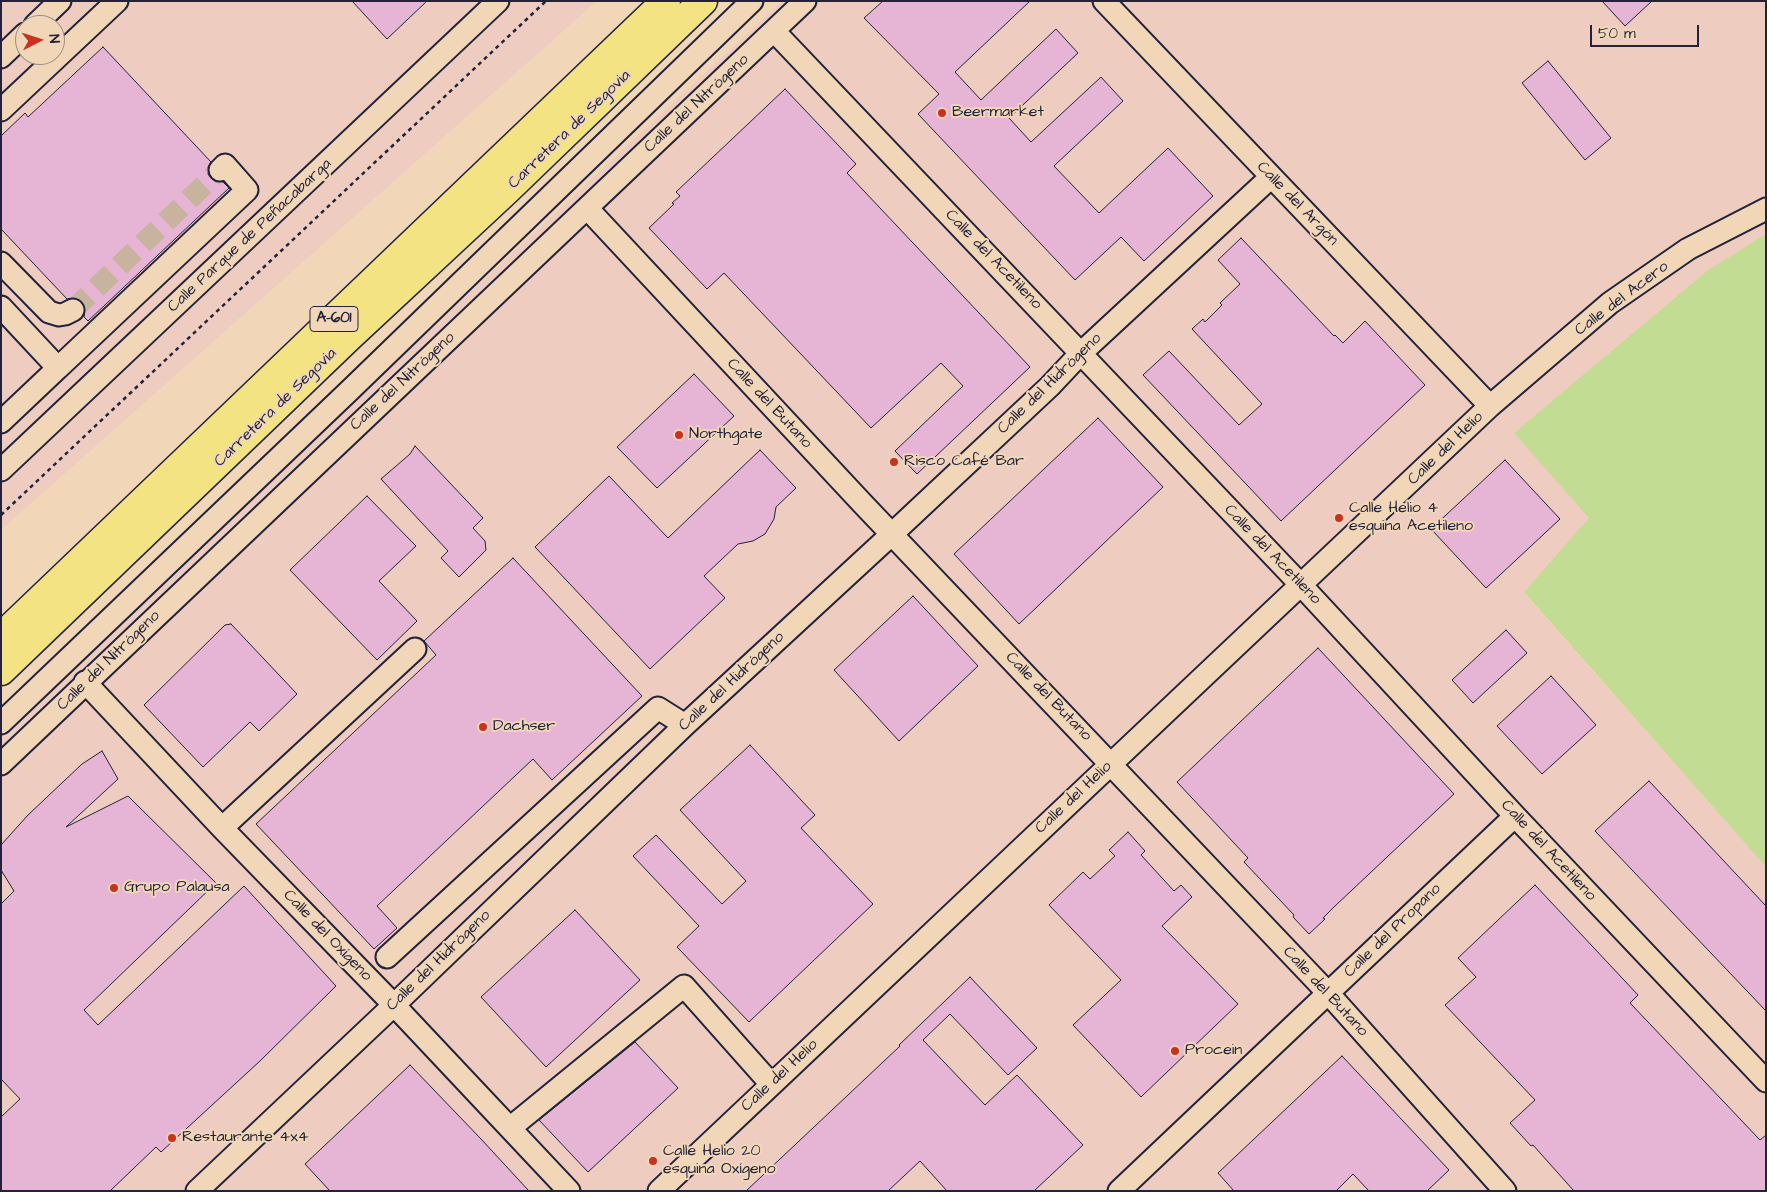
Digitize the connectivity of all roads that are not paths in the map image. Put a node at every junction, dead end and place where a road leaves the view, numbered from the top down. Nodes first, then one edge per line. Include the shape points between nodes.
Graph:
1 (60, 1) edge
2 (117, 1) edge
3 (498, 1) edge
4 (666, 1) edge
5 (702, 1) edge
6 (752, 1) edge
7 (805, 1) edge
8 (1104, 1) edge
9 (45, 15) edge
10 (774, 31) junction
11 (15, 44) edge
12 (1, 57) edge
13 (1, 110) edge
14 (220, 170) dead end
15 (1271, 177) junction
16 (587, 208) junction
17 (1766, 209) edge
18 (1, 263) edge
19 (1, 307) edge
20 (73, 310) tunnel mouth
21 (1081, 353) junction
22 (58, 368) junction
23 (1490, 406) junction
24 (1, 422) edge
25 (1, 470) edge
26 (892, 534) junction
27 (1301, 585) junction
28 (1, 637) edge
29 (415, 649) dead end
30 (1, 671) edge
31 (86, 682) junction
32 (1, 723) edge
33 (685, 725) junction
34 (1, 764) edge
35 (1111, 764) junction
36 (1514, 816) junction
37 (222, 828) junction
38 (387, 958) dead end
39 (1328, 993) junction
40 (394, 1005) junction
41 (1766, 1081) edge
42 (771, 1084) junction
43 (510, 1128) junction
44 (1500, 1189) edge
45 (197, 1191) edge
46 (568, 1191) edge
47 (659, 1191) edge
48 (1119, 1191) edge

1 - 9 street
2 - 13 street
3 - 25 street, Calle Parque de Peñacabarga via 467,21
4 - 28 highway, Carretera de Segovia / A-601
5 - 30 highway, Carretera de Segovia / A-601
6 - 32 street
7 - 10 street, Calle del Nitrógeno
8 - 15 street, Calle del Argón
10 - 16 street, Calle del Nitrógeno
10 - 21 street, Calle del Acetileno
11 - 12 street
14 - 22 street via 225,166 246,190
15 - 21 street, Calle del Hidrógeno
15 - 23 street, Calle del Argón
16 - 26 street, Calle del Butano
16 - 31 street, Calle del Nitrógeno
17 - 23 street, Calle del Acero via 1688,250 1610,303
18 - 20 street via 49,312 59,315
19 - 22 street
21 - 26 street, Calle del Hidrógeno
21 - 27 street, Calle del Acetileno
22 - 24 street
23 - 27 street, Calle del Helio
26 - 33 street, Calle del Hidrógeno
26 - 35 street, Calle del Butano
27 - 35 street, Calle del Helio
27 - 36 street, Calle del Acetileno
29 - 37 street
31 - 34 street, Calle del Nitrógeno
31 - 37 street, Calle del Oxígeno
33 - 38 street via 658,708
33 - 40 street, Calle del Hidrógeno
35 - 39 street, Calle del Butano
35 - 42 street, Calle del Helio
36 - 39 street, Calle del Propano
36 - 41 street, Calle del Acetileno
37 - 40 street, Calle del Oxígeno
39 - 44 street, Calle del Butano
39 - 48 street, Calle del Propano
40 - 43 street, Calle del Oxígeno
40 - 45 street, Calle del Hidrógeno
42 - 43 street via 684,986
42 - 47 street, Calle del Helio
43 - 46 street, Calle del Oxígeno

